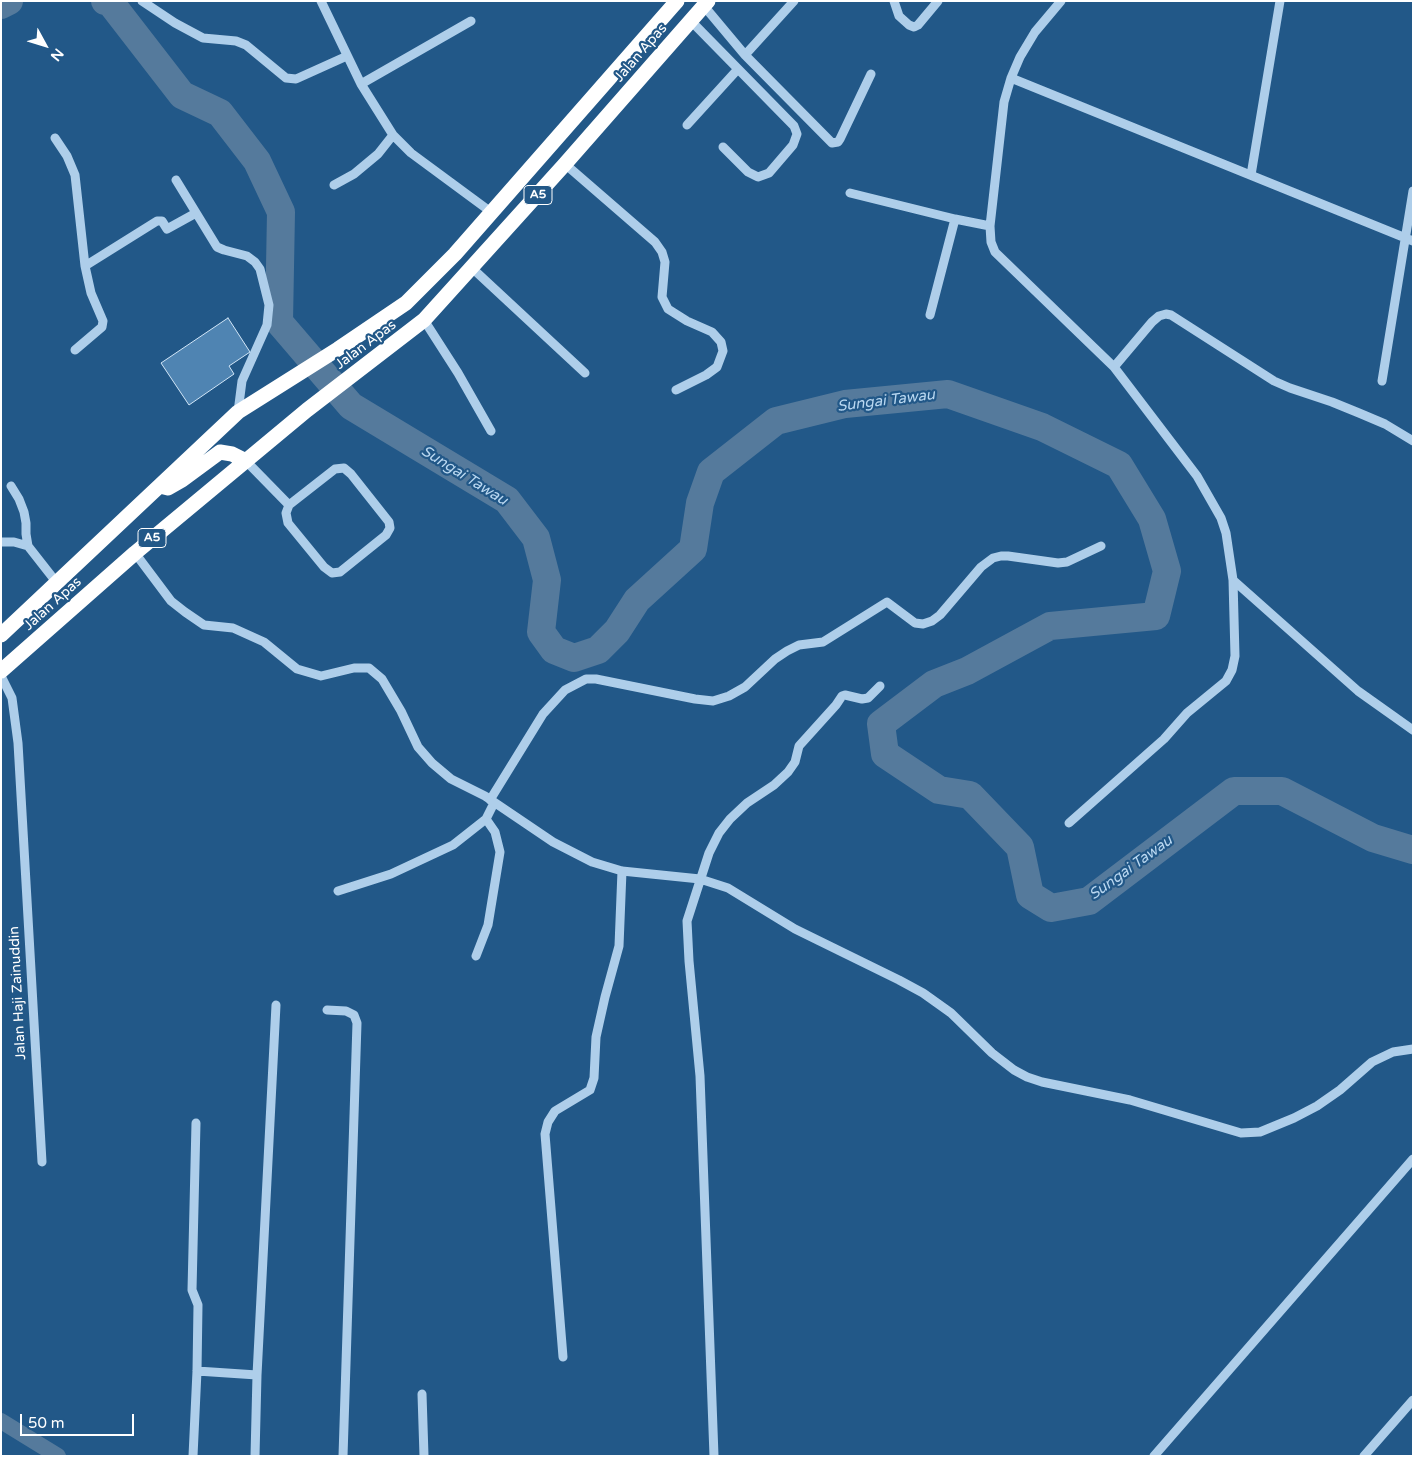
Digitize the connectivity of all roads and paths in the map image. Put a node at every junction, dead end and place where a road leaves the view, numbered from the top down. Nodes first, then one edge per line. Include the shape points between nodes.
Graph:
1 (142, 1) edge
2 (320, 1) edge
3 (677, 1) edge
4 (794, 1) edge
5 (894, 1) edge
6 (938, 1) edge
7 (1061, 1) edge
8 (1280, 1) edge
9 (706, 4) edge
10 (471, 21) dead end
11 (691, 21) junction
12 (745, 55) junction
13 (347, 56) junction
14 (738, 69) junction
15 (871, 74) dead end
16 (1011, 78) junction
17 (361, 84) junction
18 (687, 125) dead end
19 (393, 135) junction
20 (55, 138) dead end
21 (723, 148) dead end
22 (565, 164) junction
23 (1251, 175) junction
24 (176, 180) dead end
25 (548, 183) junction
26 (334, 185) dead end
27 (1413, 191) edge
28 (850, 193) dead end
29 (491, 212) junction
30 (196, 213) junction
31 (955, 219) junction
32 (990, 226) junction
33 (1409, 239) edge
34 (84, 266) junction
35 (472, 268) junction
36 (930, 315) dead end
37 (424, 320) junction
38 (75, 350) dead end
39 (1114, 367) junction
40 (585, 373) dead end
41 (1382, 380) dead end
42 (676, 390) dead end
43 (238, 412) junction
44 (491, 431) dead end
45 (1413, 441) edge
46 (246, 461) junction
47 (11, 486) dead end
48 (160, 486) junction
49 (289, 506) junction
50 (1, 542) edge
51 (28, 546) junction
52 (1101, 546) dead end
53 (134, 553) junction
54 (1234, 580) junction
55 (57, 583) junction
56 (1, 635) edge
57 (1, 672) edge
58 (1, 676) edge
59 (880, 686) dead end
60 (1413, 730) edge
61 (492, 801) junction
62 (486, 819) junction
63 (1069, 823) dead end
64 (622, 871) junction
65 (700, 879) junction
66 (338, 891) dead end
67 (476, 956) dead end
68 (276, 1005) dead end
69 (328, 1010) dead end
70 (1413, 1049) edge
71 (196, 1123) dead end
72 (1413, 1159) edge
73 (42, 1162) dead end
74 (562, 1356) dead end
75 (197, 1371) junction
76 (257, 1374) junction
77 (422, 1394) dead end
78 (1413, 1400) edge
79 (193, 1456) edge
80 (255, 1456) edge
81 (343, 1456) edge
82 (424, 1456) edge
83 (714, 1456) edge
84 (1154, 1456) edge
85 (1364, 1456) edge

1 - 13 street via 203,38 246,45 286,78 296,79
2 - 13 street
3 - 29 highway, Jalan Apas / A5
4 - 12 street
5 - 6 street via 899,16 914,27
7 - 16 street via 1020,56
8 - 23 street
9 - 11 highway, Jalan Apas / A5
9 - 12 street
10 - 17 street
11 - 14 street
11 - 22 highway, Jalan Apas / A5
12 - 15 street via 832,143 840,139
13 - 17 street
14 - 18 street
14 - 21 street via 794,126 797,134 793,145 781,159 768,173 758,177 748,172
16 - 23 street
16 - 32 street via 1004,102
17 - 19 street
19 - 26 street via 378,154 354,174
19 - 29 street via 411,154
20 - 34 street via 75,176
22 - 25 highway, Jalan Apas / A5
22 - 42 street via 655,242 666,262 662,297 668,309 712,332 721,342 723,351 716,366 706,375
23 - 33 street
24 - 30 street
25 - 29 highway via 510,210
25 - 35 highway, Jalan Apas / A5
27 - 33 street
28 - 31 street
29 - 43 highway, Jalan Apas / A5 via 406,303
30 - 34 street via 167,229 162,221 158,221
30 - 43 street via 217,247 247,256 255,262 260,269 269,305 267,325 242,381
31 - 32 street
31 - 36 street
32 - 39 street via 995,252
33 - 41 street
34 - 38 street via 103,321 102,327
35 - 37 highway, Jalan Apas / A5
35 - 40 street
37 - 44 street
37 - 46 highway, Jalan Apas / A5
39 - 45 street via 1152,322 1159,316 1171,315 1274,381 1385,424
39 - 54 street via 1197,476 1213,503 1226,533
43 - 48 highway, Jalan Apas / A5
46 - 48 highway via 220,452 168,488
46 - 49 street
46 - 53 highway, Jalan Apas / A5
47 - 51 street via 24,512
48 - 55 highway, Jalan Apas / A5
49 - 49 street via 335,469 344,468 389,522 390,528 386,535 340,572 332,573 288,523 286,513
50 - 51 street
51 - 55 street
52 - 61 street via 1058,563 1008,556 993,558 932,621 915,623 887,602 823,642 799,645 787,651 745,687 713,701 586,679 565,690 543,714
53 - 57 highway, Jalan Apas / A5
53 - 61 street via 171,601 204,625 233,628 264,642 297,669 313,674 321,676 368,668 382,679 418,747 432,763 451,779
54 - 60 street via 1358,691
54 - 63 street via 1235,656 1226,681 1186,713 1164,739
55 - 56 highway, Jalan Apas / A5
58 - 73 street, Jalan Haji Zainuddin via 12,698 18,743
59 - 65 street via 868,698 842,696 799,746 795,762 788,772 730,819 713,842
61 - 62 street
61 - 64 street via 553,842 592,862
62 - 66 street via 453,845 391,874
62 - 67 street via 495,832 500,852 488,925
64 - 65 street
64 - 74 street via 619,946 596,1037 594,1078 590,1090 556,1111 545,1134
65 - 70 street via 728,888 795,929 923,993 951,1013 992,1053 1027,1077 1130,1100 1241,1133 1260,1132 1294,1118 1340,1090 1372,1062 1392,1052
65 - 83 street via 687,921 700,1076
68 - 76 street
69 - 81 street via 346,1011 354,1015 357,1023
71 - 75 street via 192,1290 198,1305
72 - 84 street
75 - 76 street
75 - 79 street
76 - 80 street
77 - 82 street
78 - 85 street

